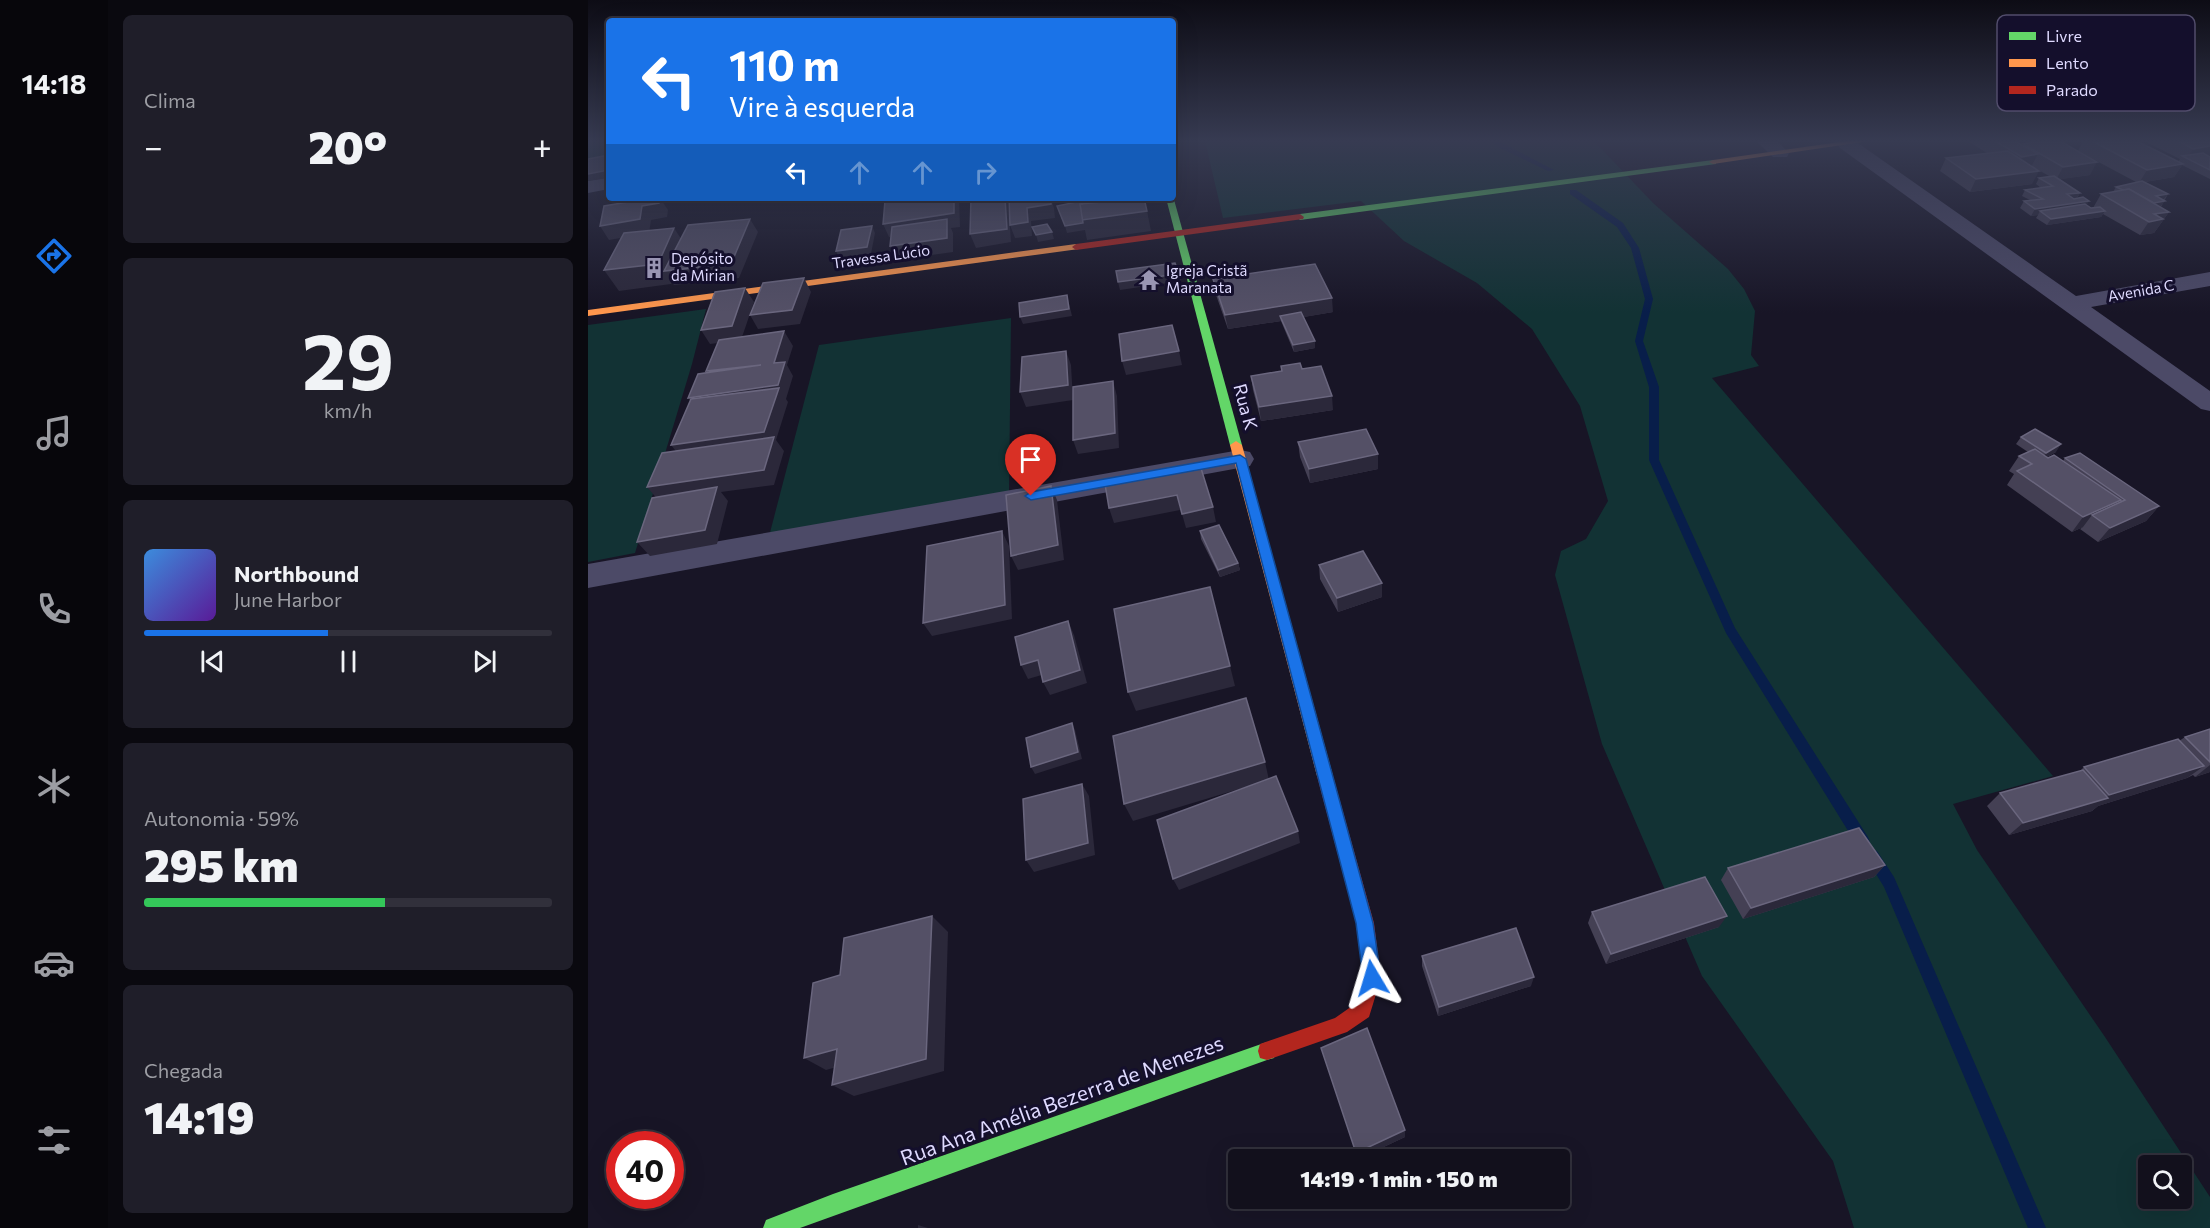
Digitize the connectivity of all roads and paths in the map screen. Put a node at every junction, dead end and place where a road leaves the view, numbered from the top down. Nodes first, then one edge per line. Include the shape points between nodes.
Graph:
1 (1422, 198) edge
2 (1931, 198) edge
3 (1171, 201) edge
4 (1179, 234) junction
5 (2210, 279) edge
6 (2071, 304) junction
7 (588, 313) edge
8 (2210, 403) edge
9 (1240, 459) junction
10 (588, 576) edge
11 (1362, 1010) joint
12 (774, 1228) edge

1 - 4 street, Travessa Lúcio
2 - 6 street
3 - 4 street, Rua K
4 - 7 street, Travessa Lúcio
4 - 9 street, Rua K
5 - 6 street, Avenida C
6 - 8 street
9 - 10 street
9 - 11 street, Rua K via 1365,923 1372,978
11 - 12 street, Rua Ana Amélia Bezerra de Menezes via 1340,1024

